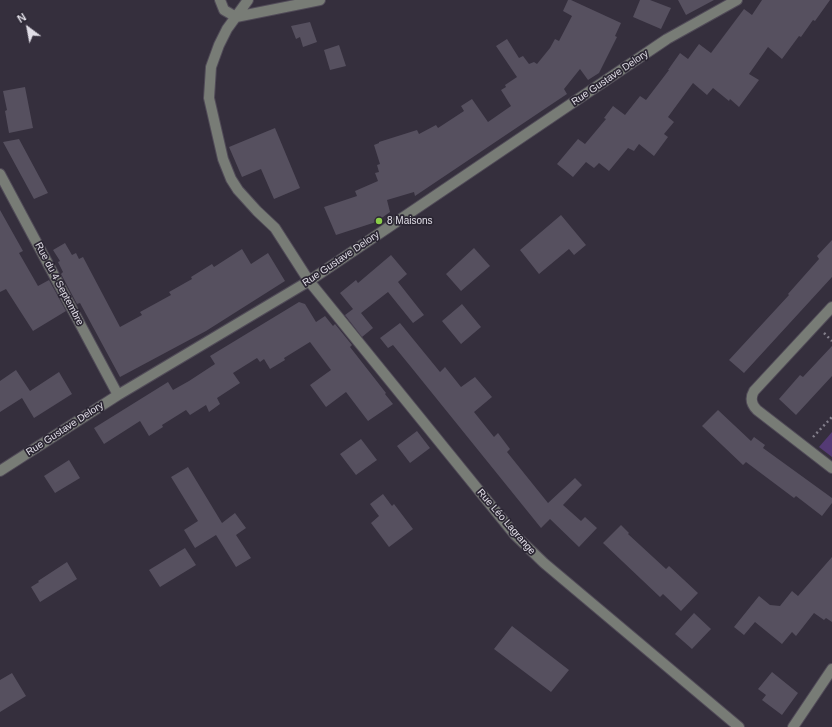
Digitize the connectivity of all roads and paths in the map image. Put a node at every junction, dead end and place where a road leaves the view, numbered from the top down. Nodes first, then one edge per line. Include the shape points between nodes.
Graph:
1 (220, 0) edge
2 (248, 0) edge
3 (320, 0) edge
4 (737, 0) edge
5 (236, 17) junction
6 (0, 174) edge
7 (309, 281) junction
8 (832, 308) edge
9 (118, 395) junction
10 (832, 417) edge
11 (804, 446) junction
12 (832, 468) edge
13 (0, 471) edge
14 (832, 669) edge
15 (740, 727) edge
16 (793, 727) edge

1 - 5 street via 224,10
2 - 5 street, Rue Léo Lagrange
3 - 5 street
4 - 7 street, Rue Gustave Delory via 667,39
5 - 7 street, Rue Léo Lagrange via 218,45 211,67 209,98 223,159 238,190 275,228
6 - 9 street, Rue du 4 Septembre
7 - 9 street, Rue Gustave Delory
7 - 15 street, Rue Léo Lagrange via 496,513 524,544
8 - 11 street via 751,397 752,404 757,410
9 - 13 street, Rue Gustave Delory
10 - 11 path
11 - 12 street
14 - 16 street

